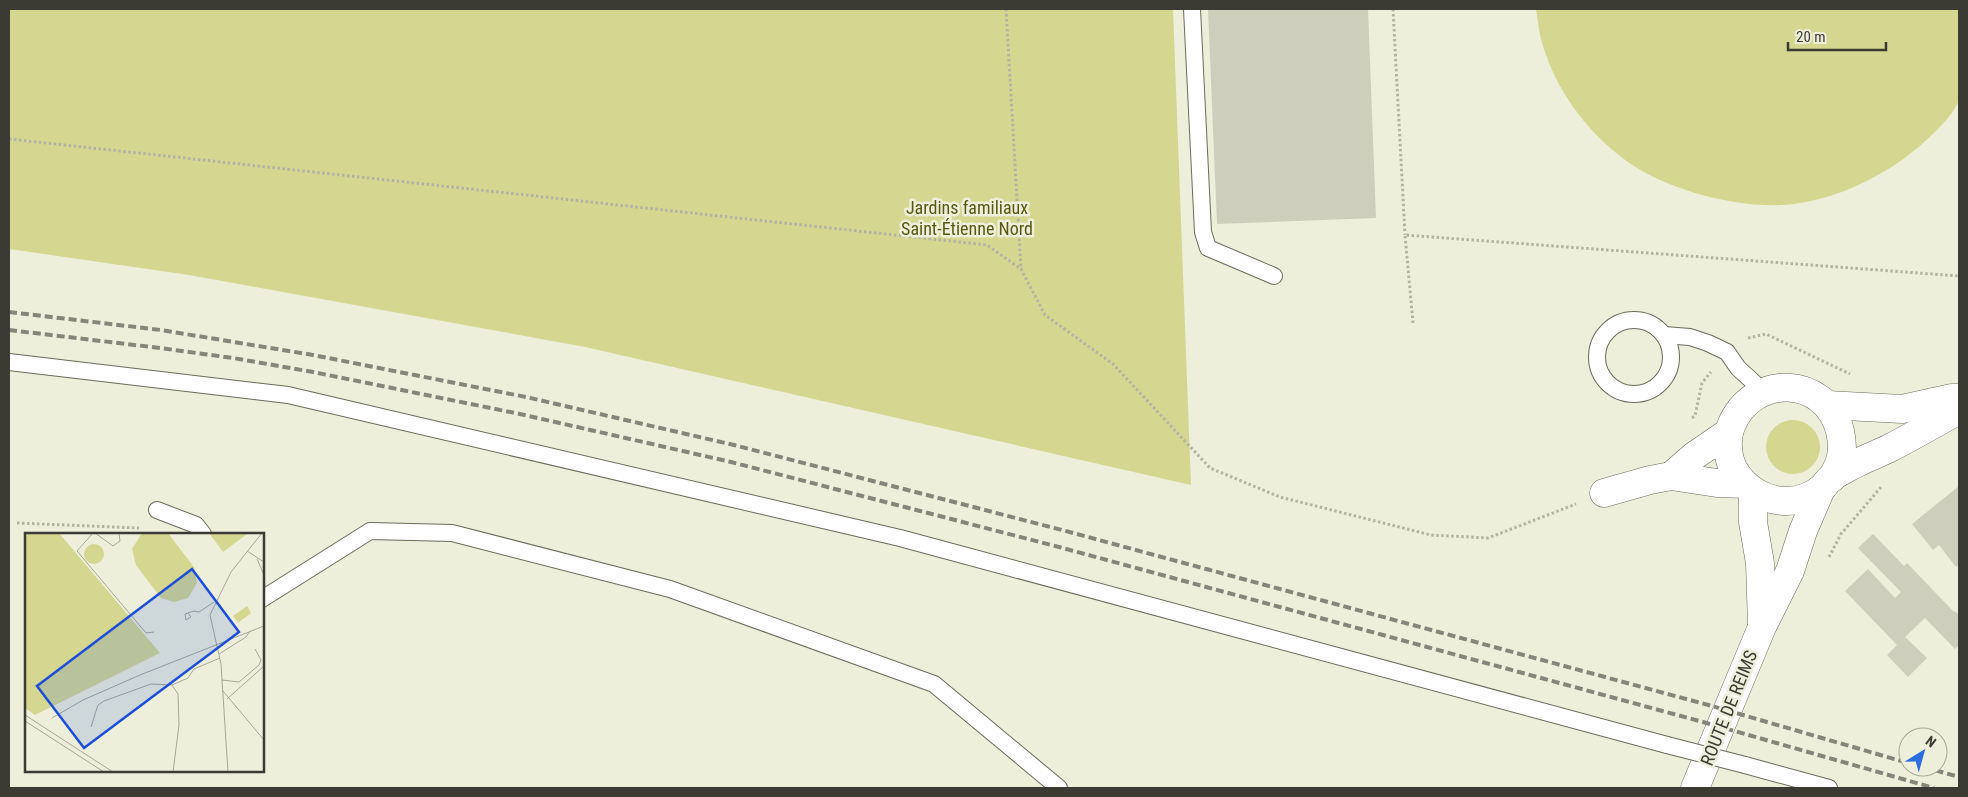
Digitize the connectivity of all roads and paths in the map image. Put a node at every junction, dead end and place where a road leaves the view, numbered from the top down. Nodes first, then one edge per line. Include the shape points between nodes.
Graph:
1 (1006, 9) edge
2 (1192, 9) edge
3 (1393, 9) edge
4 (9, 140) edge
5 (1405, 235) junction
6 (1021, 269) junction
7 (1274, 276) dead end
8 (1959, 276) edge
9 (1413, 322) dead end
10 (1664, 335) junction
11 (1727, 352) junction
12 (9, 362) edge
13 (1853, 375) dead end
14 (1762, 391) junction
15 (1959, 398) edge
16 (1827, 405) junction
17 (1959, 410) edge
18 (1687, 421) dead end
19 (1729, 432) junction
20 (1671, 476) junction
21 (1888, 479) dead end
22 (1826, 483) junction
23 (1749, 488) junction
24 (1604, 493) joint
25 (157, 510) joint
26 (17, 523) dead end
27 (202, 533) edge
28 (1827, 560) dead end
29 (264, 598) edge
30 (1762, 627) junction
31 (1059, 788) edge
32 (1695, 788) edge
33 (1828, 788) edge

1 - 6 path
2 - 7 lane via 1203,232 1208,248
3 - 5 path
4 - 6 path via 987,245
5 - 8 path
5 - 9 path
6 - 24 path via 1045,315 1113,364 1210,468 1280,497 1431,536 1488,538
10 - 10 lane via 1657,327 1636,319 1614,325 1599,344 1597,357 1605,380 1627,393 1652,390 1669,372 1670,346
10 - 11 lane via 1690,337
11 - 13 path via 1746,339 1766,334
11 - 14 lane
11 - 18 path via 1702,383 1695,416
12 - 33 lane, bridge via 288,395 900,538
14 - 16 street, ROUTE DE REIMS via 1785,387 1808,392
14 - 19 street via 1747,401
15 - 16 street, ROUTE DE REIMS via 1902,409
16 - 22 street, ROUTE DE REIMS via 1838,421 1842,440 1840,460
17 - 22 street
19 - 20 street
19 - 23 street via 1728,451 1734,469
20 - 23 street
20 - 24 street
21 - 28 path via 1841,534
22 - 23 street via 1806,498 1788,501 1770,499
22 - 30 street, ROUTE DE REIMS via 1803,532 1790,571
23 - 30 street, ROUTE DE REIMS via 1760,563
25 - 26 path via 151,528
25 - 27 lane via 196,526
29 - 31 lane via 370,531 452,532 670,589 934,684
30 - 32 street, ROUTE DE REIMS

